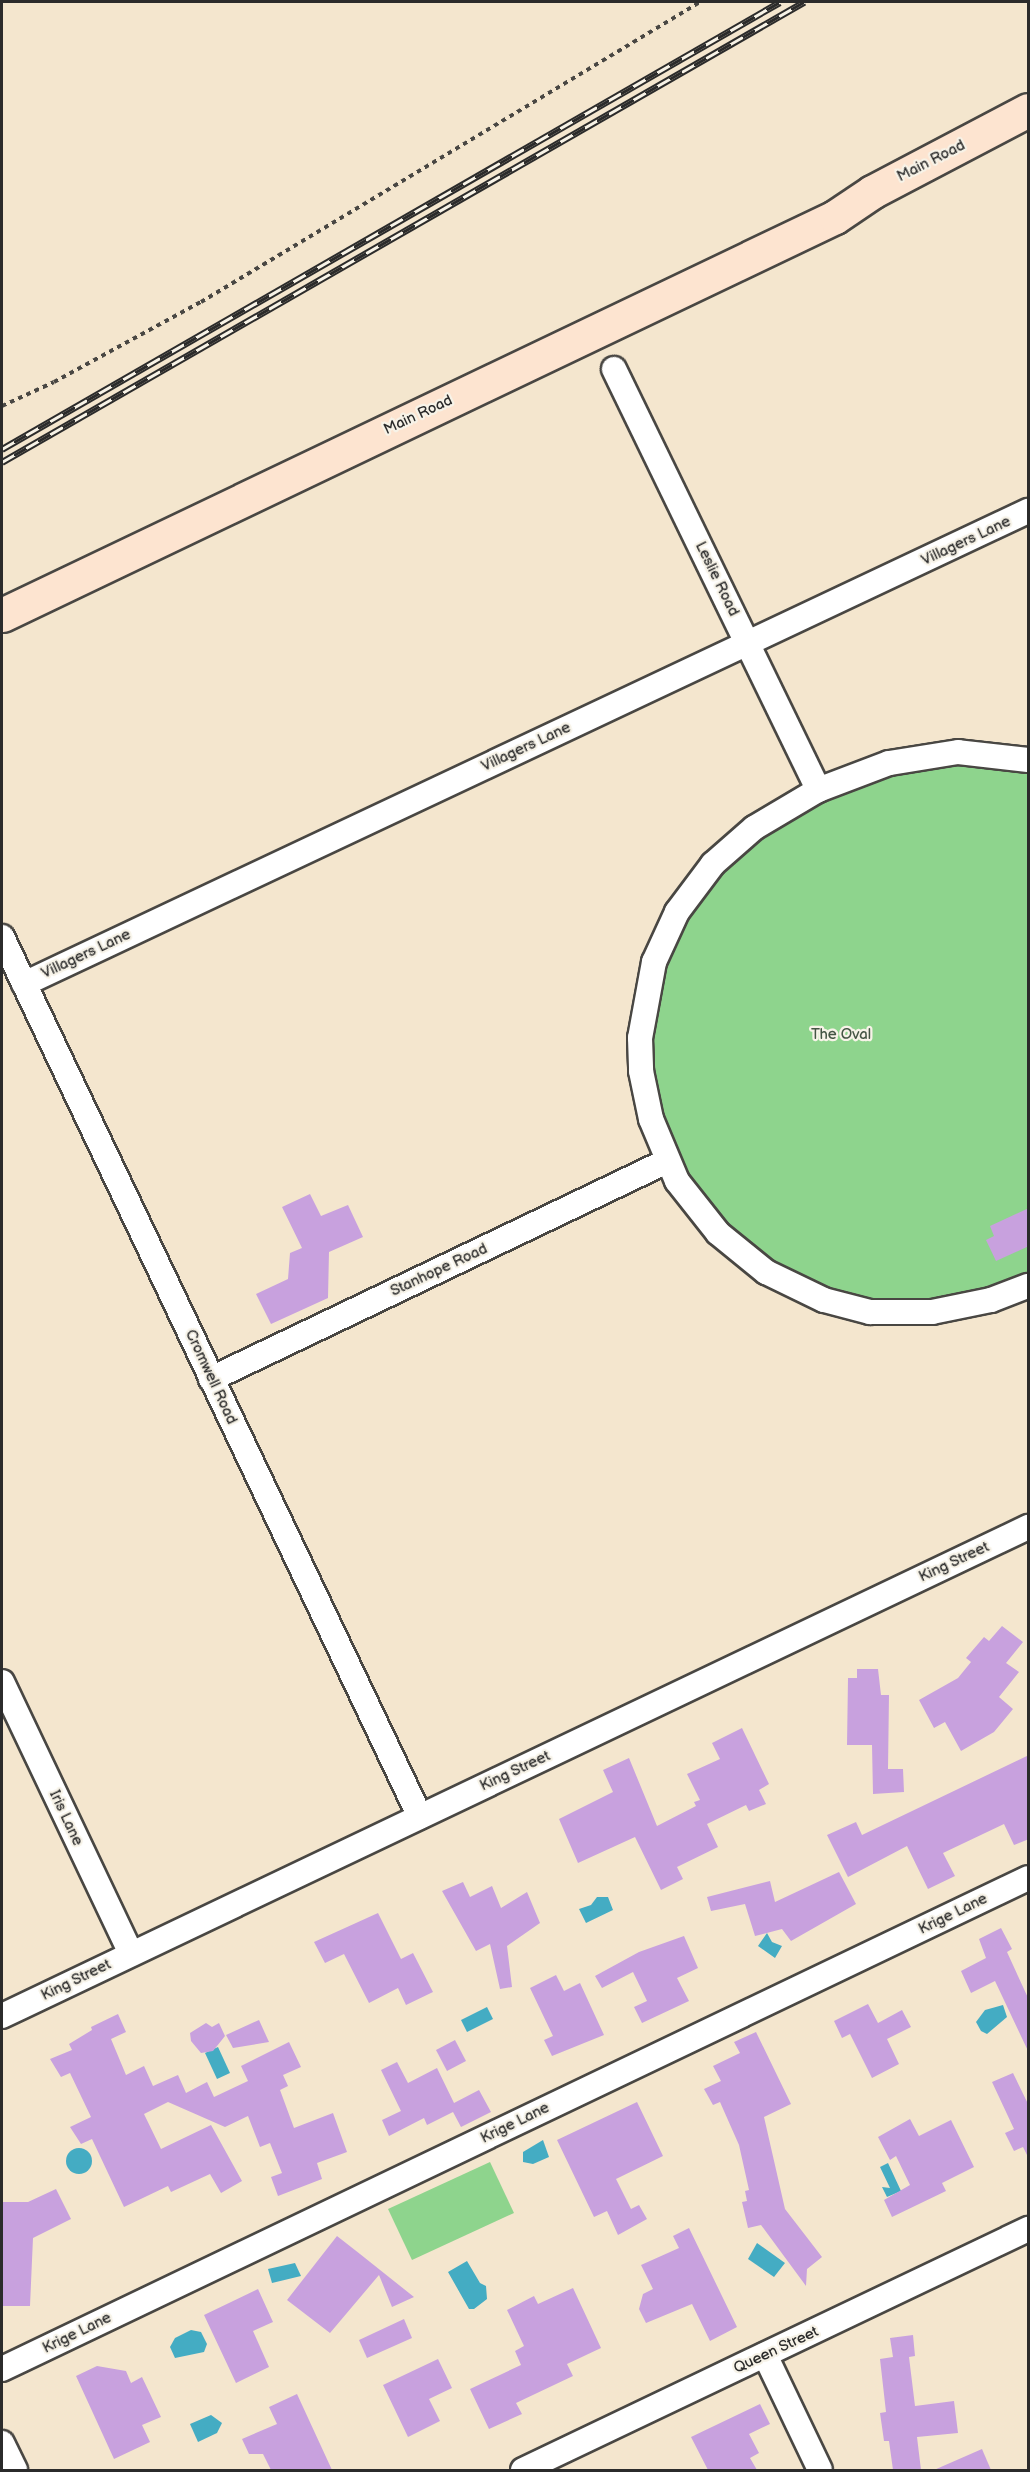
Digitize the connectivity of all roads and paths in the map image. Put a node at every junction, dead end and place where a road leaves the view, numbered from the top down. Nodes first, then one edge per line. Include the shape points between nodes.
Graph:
1 (700, 2) edge
2 (1029, 110) edge
3 (1029, 131) edge
4 (835, 217) junction
5 (614, 369) dead end
6 (2, 406) edge
7 (1029, 511) edge
8 (2, 615) edge
9 (748, 643) junction
10 (1029, 760) edge
11 (818, 790) junction
12 (2, 937) edge
13 (24, 984) junction
14 (667, 1161) junction
15 (1029, 1286) edge
16 (211, 1378) junction
17 (1029, 1527) edge
18 (2, 1682) edge
19 (420, 1817) junction
20 (1029, 1878) edge
21 (131, 1954) junction
22 (2, 2016) edge
23 (1029, 2229) edge
24 (765, 2355) junction
25 (2, 2369) edge
26 (2, 2443) edge
27 (15, 2470) edge
28 (523, 2470) edge
29 (820, 2470) edge

1 - 6 path via 201,302
2 - 4 main road, Main Road via 872,192
3 - 4 main road, Main Road via 877,204
4 - 8 main road, Main Road
5 - 9 street, Leslie Road
7 - 9 street, Villagers Lane
9 - 11 street, Leslie Road
9 - 13 street, Villagers Lane
10 - 11 street via 969,752 936,753 882,765
11 - 14 street via 754,828 713,864 685,899 657,953 642,1024 641,1071 651,1119
12 - 13 street, Cromwell Road
13 - 16 street, Cromwell Road
14 - 15 street via 691,1202 734,1249 766,1272 824,1300 870,1311 932,1312 991,1300
14 - 16 street, Stanhope Road
16 - 19 street, Cromwell Road
17 - 19 street, King Street
18 - 21 street, Iris Lane
19 - 21 street, King Street
20 - 25 street, Krige Lane
21 - 22 street, King Street
23 - 24 street, Queen Street
24 - 28 street, Queen Street
24 - 29 street
26 - 27 street

